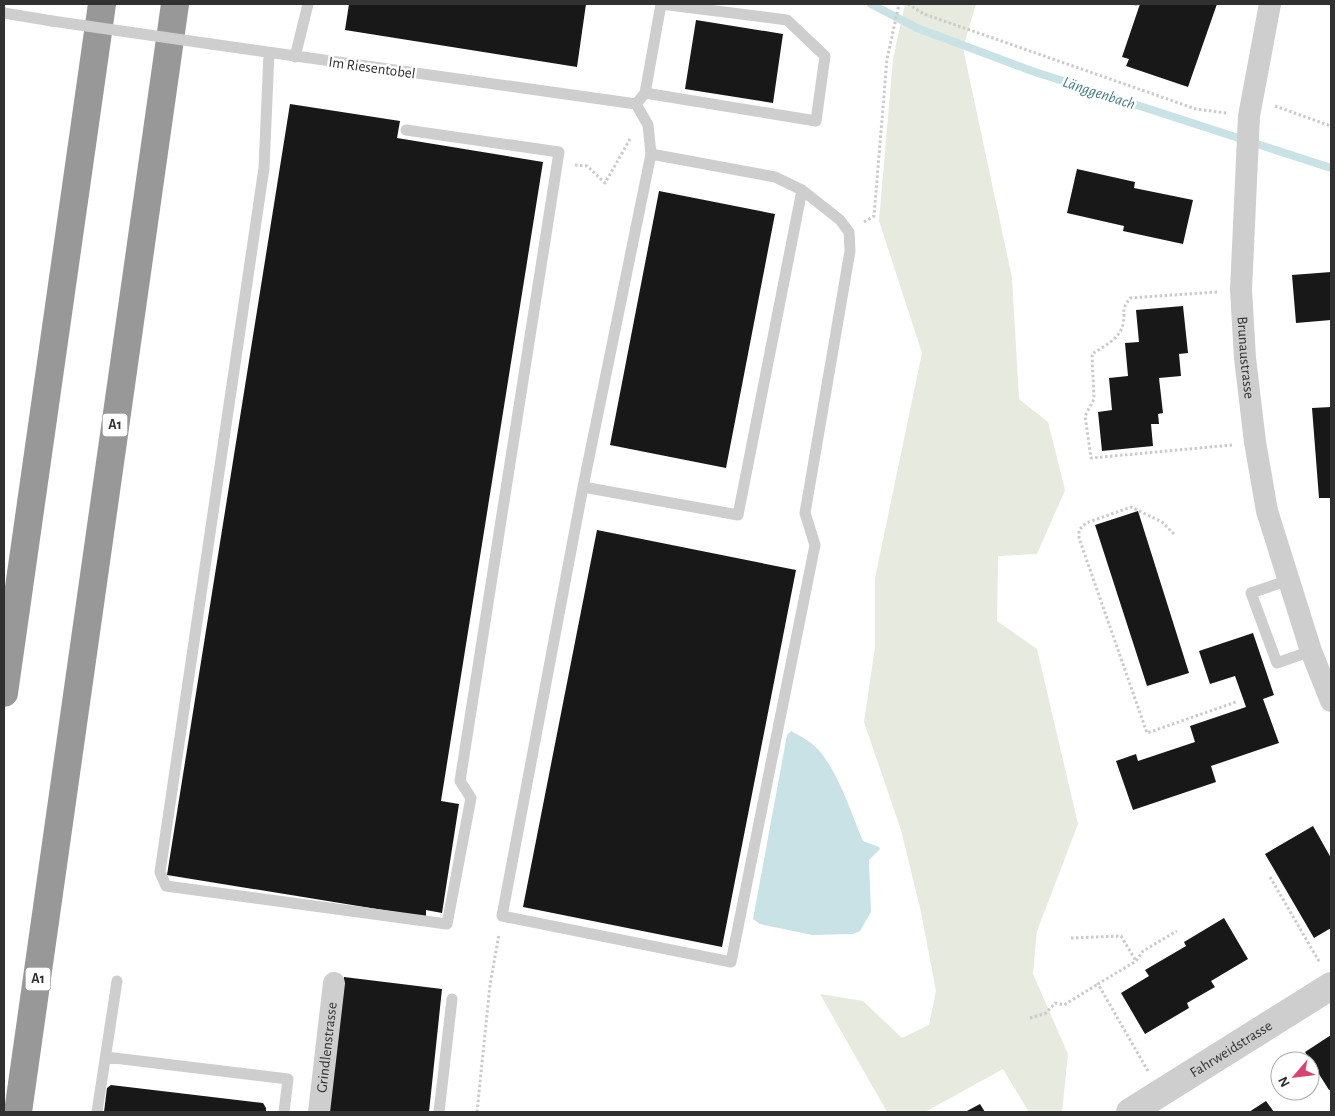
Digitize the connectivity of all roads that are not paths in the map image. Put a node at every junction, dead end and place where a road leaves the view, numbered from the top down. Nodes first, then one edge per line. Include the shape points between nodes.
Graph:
1 (102, 4) edge
2 (175, 4) edge
3 (308, 4) edge
4 (661, 4) edge
5 (1270, 4) edge
6 (4, 13) edge
7 (269, 53) junction
8 (295, 57) junction
9 (645, 93) junction
10 (636, 104) junction
11 (406, 130) dead end
12 (651, 154) junction
13 (802, 190) junction
14 (583, 487) junction
15 (1289, 580) junction
16 (1311, 651) junction
17 (4, 693) edge
18 (1331, 701) edge
19 (1326, 976) edge
20 (117, 981) dead end
21 (334, 983) dead end
22 (452, 999) dead end
23 (106, 1057) junction
24 (18, 1112) edge
25 (97, 1112) edge
26 (284, 1112) edge
27 (318, 1112) edge
28 (439, 1112) edge
29 (1130, 1112) edge

1 - 17 highway
2 - 24 highway, A1
3 - 8 lane
4 - 9 lane
4 - 9 lane via 787,20 825,56 816,121
5 - 15 street, Brunaustrasse via 1250,106 1241,290 1255,442 1267,511
6 - 7 lane, Im Riesentobel, bridge
7 - 8 lane, Im Riesentobel
7 - 11 lane via 264,168 160,872 166,886 447,924 471,798 460,781 559,152
8 - 10 lane, Im Riesentobel
9 - 10 lane
10 - 12 lane via 648,125
12 - 13 lane via 775,177
12 - 14 lane
13 - 14 lane via 738,515
13 - 14 lane via 840,220 849,232 850,251 805,512 814,546 731,962 502,916
15 - 16 street, Brunaustrasse
15 - 16 lane via 1251,593 1276,663
16 - 18 street, Brunaustrasse
19 - 29 street, Fahrweidstrasse
20 - 23 lane
21 - 27 street, Grindlenstrasse
22 - 28 lane
23 - 25 lane
23 - 26 lane via 288,1079

